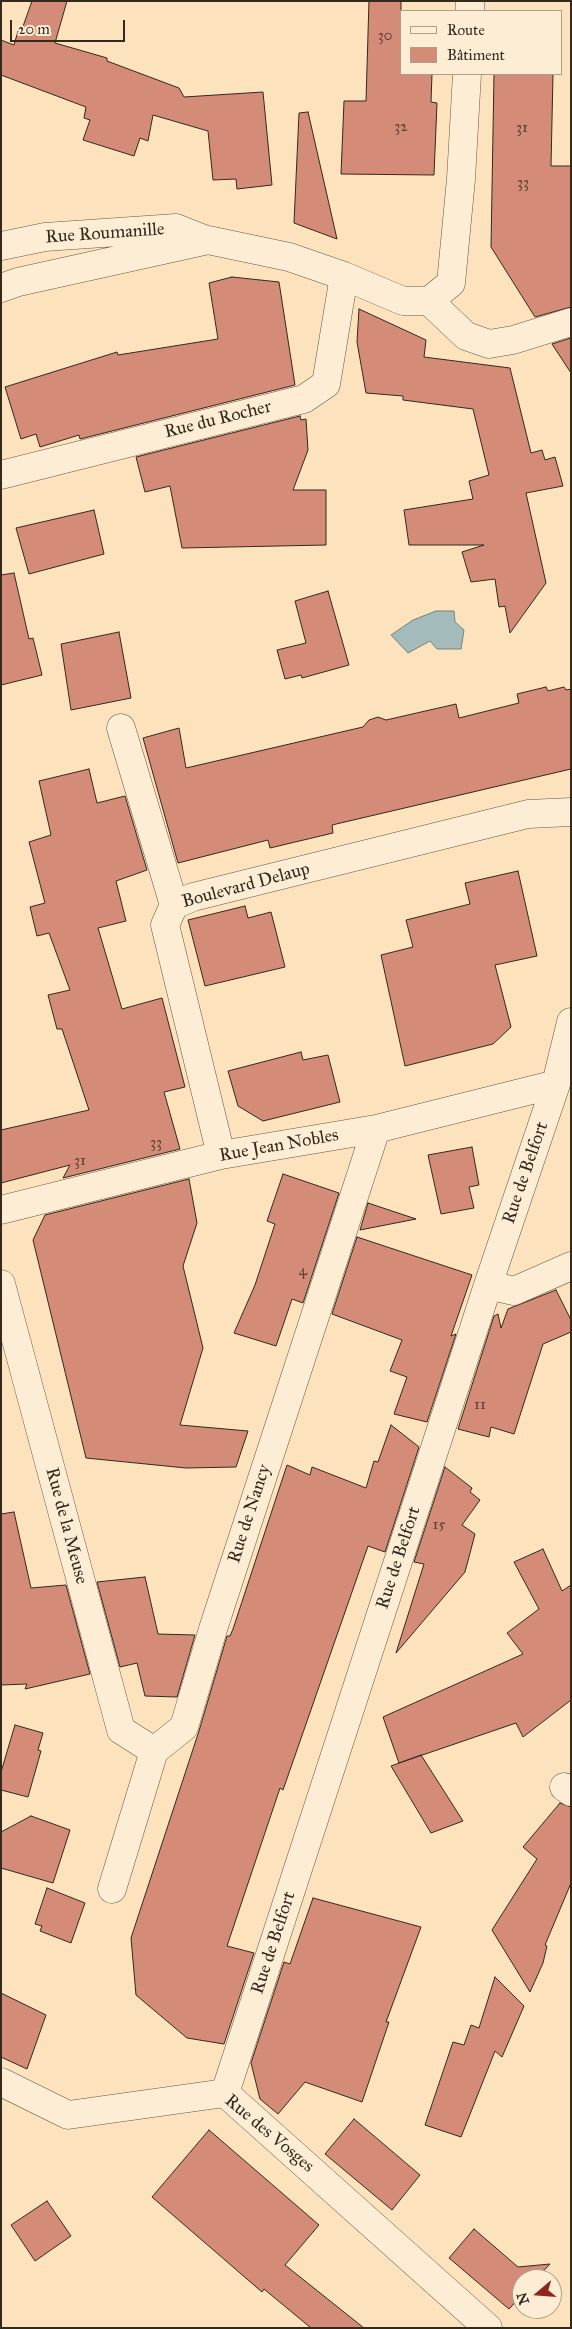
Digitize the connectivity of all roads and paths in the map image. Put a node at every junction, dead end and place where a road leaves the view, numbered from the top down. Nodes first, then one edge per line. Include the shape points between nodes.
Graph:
1 (467, 75) edge
2 (208, 240) junction
3 (1, 246) edge
4 (344, 276) junction
5 (1, 288) edge
6 (429, 301) junction
7 (571, 322) edge
8 (1, 475) edge
9 (121, 728) dead end
10 (571, 812) edge
11 (174, 906) junction
12 (571, 1022) edge
13 (556, 1084) junction
14 (376, 1129) junction
15 (222, 1155) junction
16 (1, 1210) edge
17 (571, 1266) edge
18 (1, 1284) edge
19 (488, 1285) junction
20 (154, 1751) junction
21 (112, 1889) dead end
22 (1, 2082) edge
23 (225, 2093) junction
24 (488, 2328) edge

1 - 6 street via 451,283
2 - 3 street, Rue Roumanille via 176,228 45,237
2 - 4 street, Rue Roumanille via 289,257
2 - 5 street
4 - 6 street, Rue Roumanille via 403,301
4 - 8 street, Rue du Rocher via 326,384 304,399
6 - 7 street via 466,336 489,344
9 - 11 street
10 - 11 street, Boulevard Delaup via 528,814 193,897
11 - 15 street, Boulevard Delaup via 165,925
12 - 13 street, Rue de Belfort
13 - 14 street, Rue Jean Nobles
13 - 19 street, Rue de Belfort
14 - 15 street, Rue Jean Nobles
14 - 20 street, Rue de Nancy via 184,1726
15 - 16 street, Rue Jean Nobles
17 - 19 street via 514,1290
18 - 20 street, Rue de la Meuse via 121,1730
19 - 23 street, Rue de Belfort
20 - 21 street
22 - 23 street, Rue des Vosges via 68,2115
23 - 24 street, Rue des Vosges

